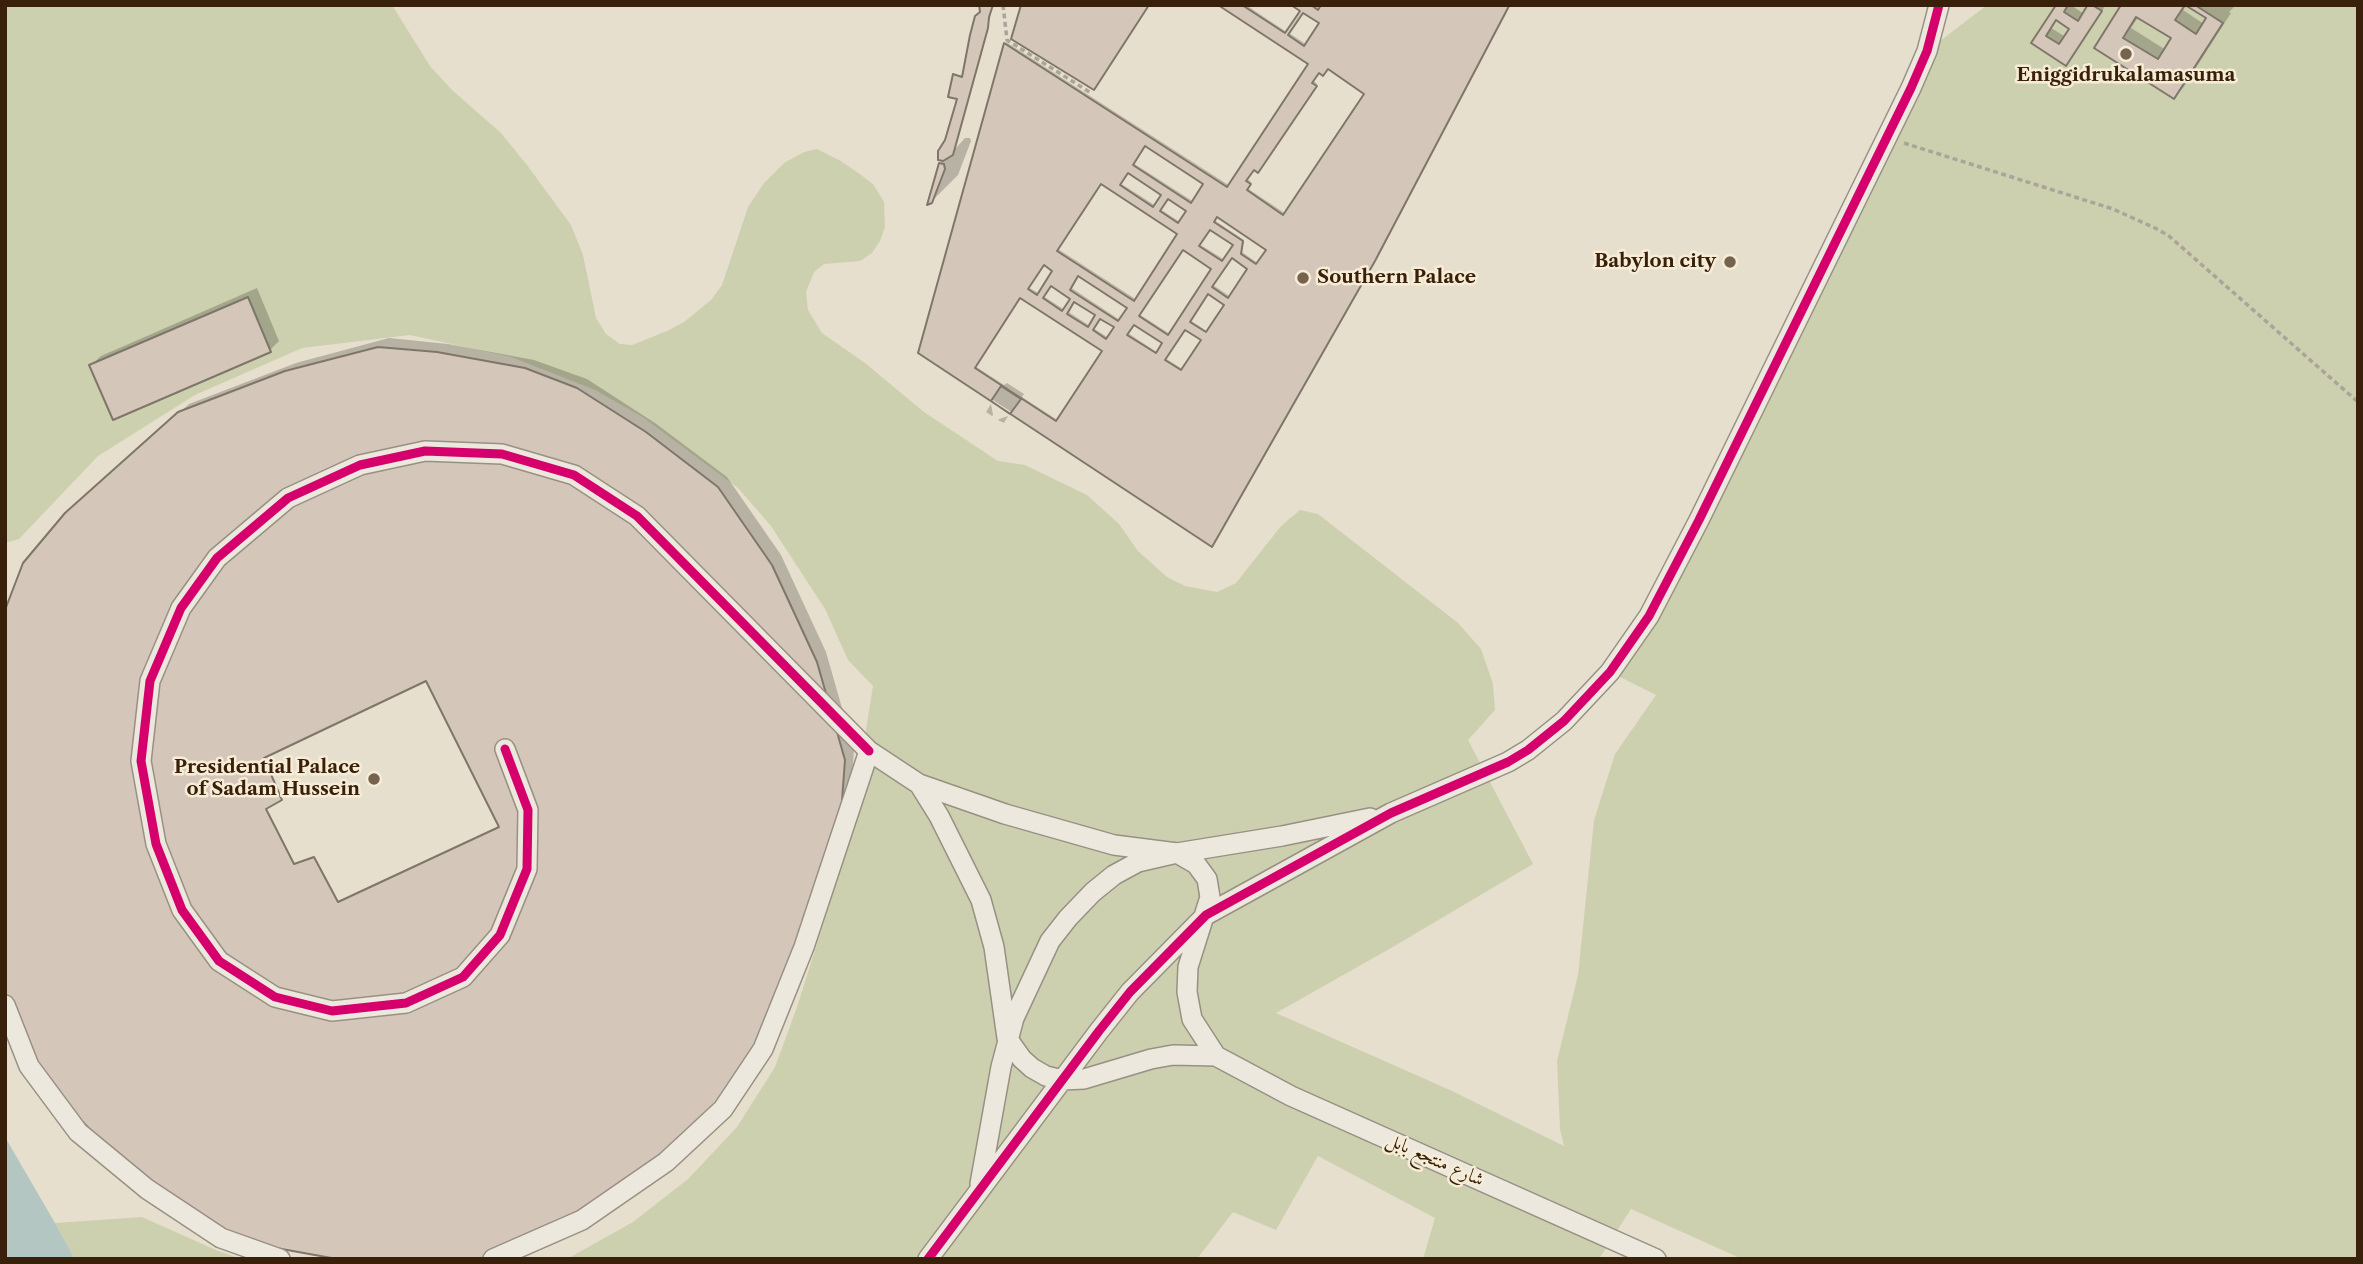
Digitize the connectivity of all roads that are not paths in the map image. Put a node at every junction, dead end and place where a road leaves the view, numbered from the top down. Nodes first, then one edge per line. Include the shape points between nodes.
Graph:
1 (1939, 5) edge
2 (505, 749) dead end
3 (869, 751) junction
4 (919, 784) junction
5 (1391, 813) junction
6 (1177, 853) junction
7 (1206, 915) junction
8 (5, 1005) edge
9 (1007, 1038) junction
10 (1216, 1056) junction
11 (1062, 1080) junction
12 (978, 1194) junction
13 (221, 1238) junction
14 (238, 1259) edge
15 (280, 1259) edge
16 (493, 1259) edge
17 (928, 1259) edge
18 (1656, 1259) edge

1 - 5 street via 1927,51 1887,138 1668,582 1629,647 1583,703 1546,738 1508,762
2 - 3 street via 528,810 528,834 527,869 500,934 463,977 406,1003 332,1011 275,997 219,961 182,911 156,844 141,761 150,681 181,608 217,558 288,498 360,465 425,451 502,454 574,475 637,516
3 - 4 street
3 - 16 street via 804,947 763,1049 723,1109 666,1162 582,1220
4 - 6 street via 1063,832 1114,845
4 - 9 street via 981,900 994,947
5 - 6 street
5 - 7 street
6 - 7 street via 1196,864 1207,879
6 - 9 street via 1138,862 1114,875 1068,918 1035,971
7 - 10 street, شارع منتجع بابل via 1194,942 1186,992 1192,1018
7 - 11 street via 1130,992
8 - 13 street via 29,1066 78,1132 146,1189
9 - 11 street via 1032,1068
9 - 12 street
10 - 11 street, شارع منتجع بابل via 1173,1055 1084,1079
10 - 18 street, شارع منتجع بابل via 1291,1096
11 - 12 street
12 - 17 street
13 - 14 street
13 - 15 street

